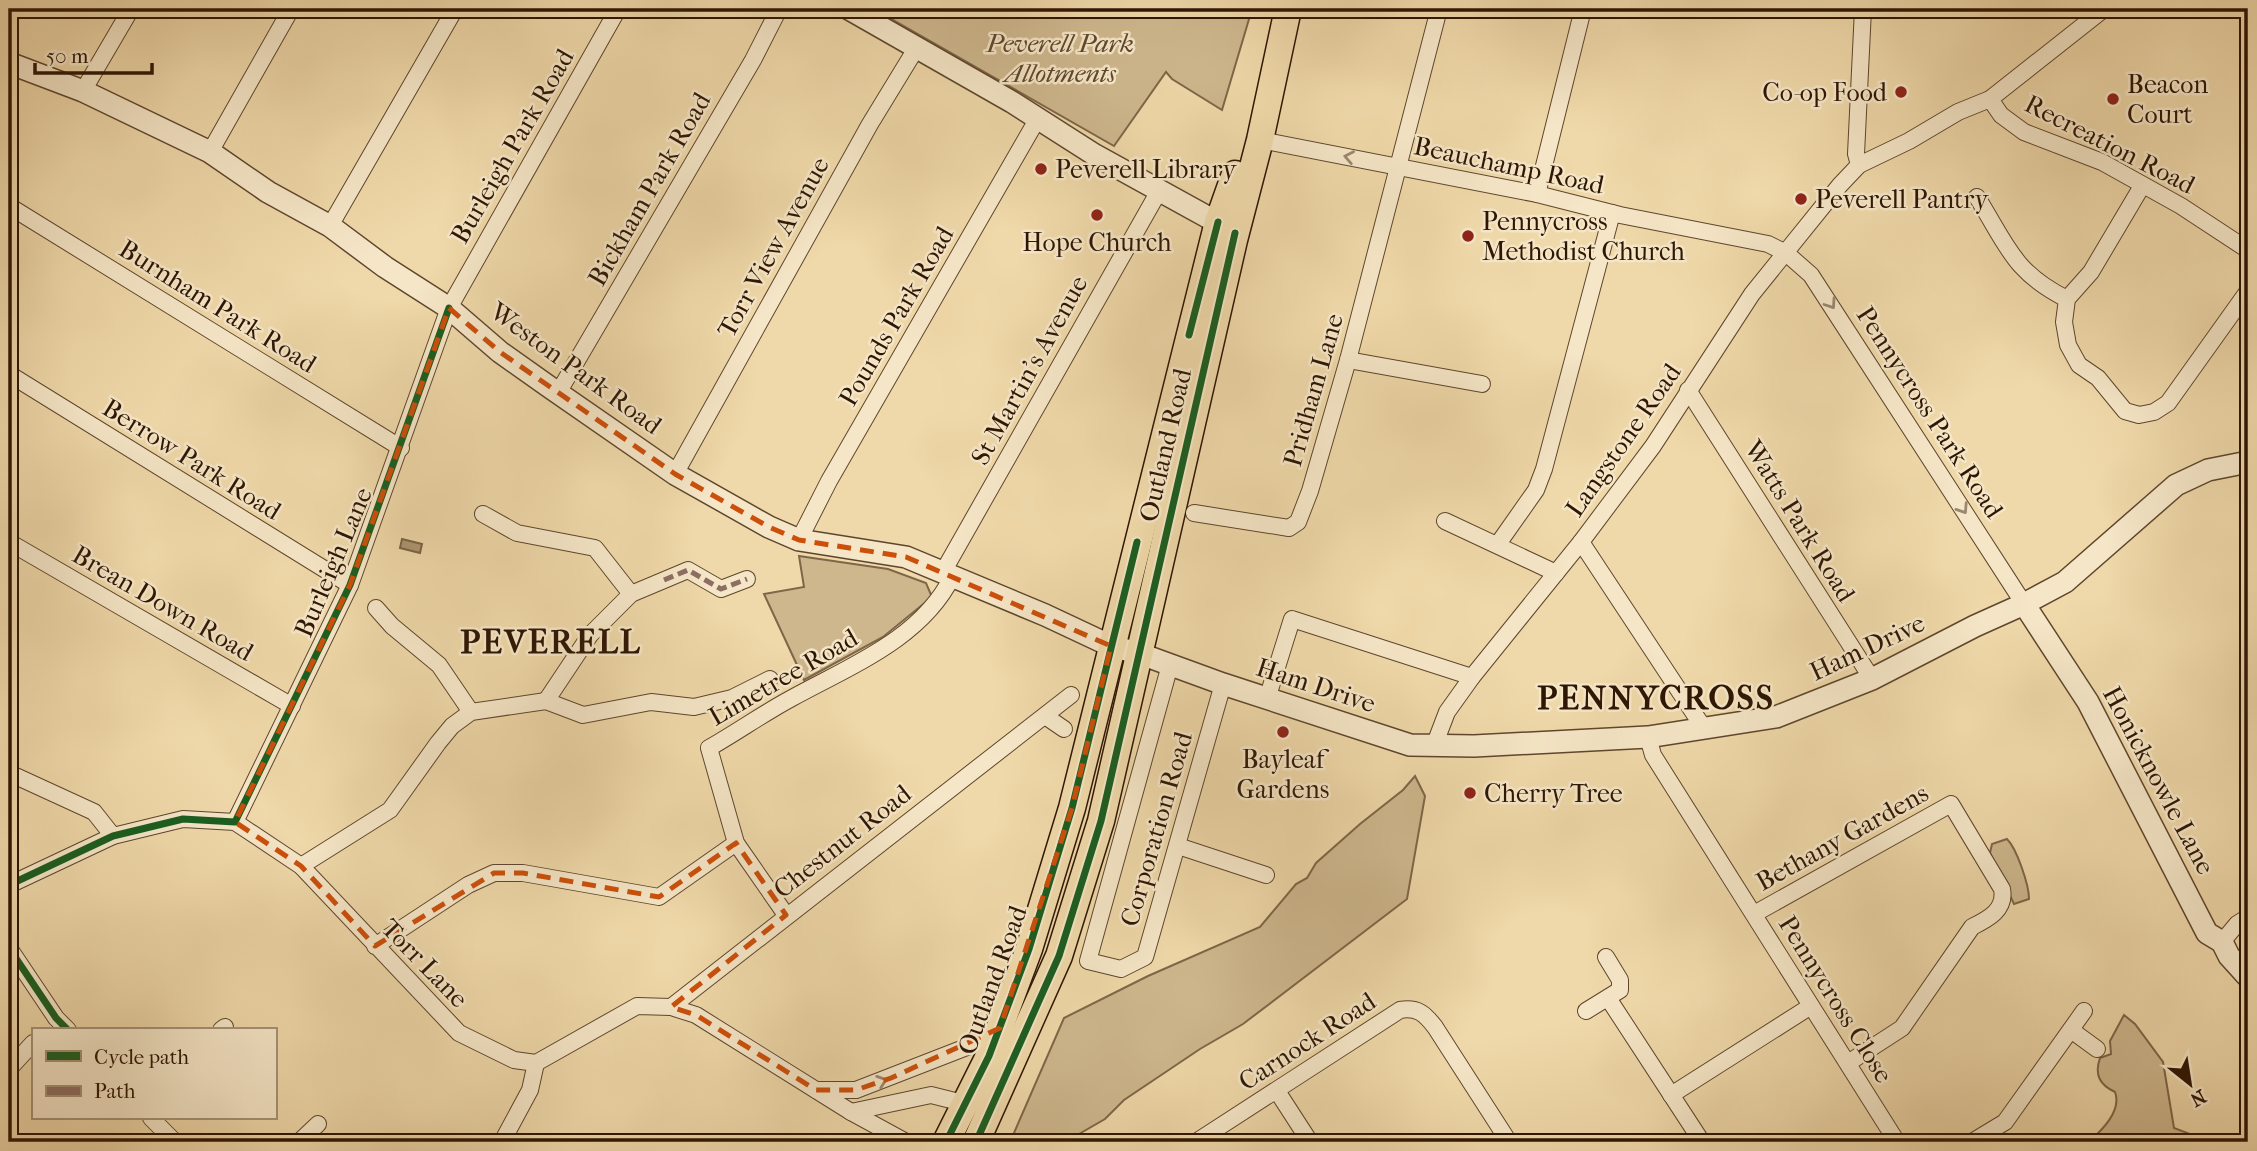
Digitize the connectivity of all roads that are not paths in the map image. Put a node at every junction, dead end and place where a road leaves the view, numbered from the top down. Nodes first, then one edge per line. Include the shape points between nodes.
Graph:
1 (131, 9) edge
2 (291, 9) edge
3 (455, 9) edge
4 (618, 9) edge
5 (779, 9) edge
6 (849, 9) edge
7 (1439, 9) edge
8 (1583, 9) edge
9 (1863, 9) edge
10 (1291, 10) edge
11 (2094, 12) edge
12 (916, 47) junction
13 (1277, 57) junction
14 (9, 63) edge
15 (83, 91) junction
16 (1990, 99) junction
17 (1038, 118) junction
18 (1260, 140) junction
19 (209, 152) junction
20 (1859, 165) junction
21 (1399, 166) junction
22 (2142, 186) junction
23 (1159, 191) junction
24 (1536, 194) junction
25 (1978, 197) dead end
26 (9, 206) edge
27 (1612, 213) junction
28 (330, 226) junction
29 (1227, 227) junction
30 (2248, 250) edge
31 (1786, 253) junction
32 (2248, 291) edge
33 (2067, 299) junction
34 (449, 308) junction
35 (1349, 360) junction
36 (9, 374) edge
37 (1482, 384) dead end
38 (1688, 390) junction
39 (558, 393) junction
40 (401, 448) junction
41 (2248, 463) edge
42 (675, 474) junction
43 (1195, 513) dead end
44 (483, 514) dead end
45 (1445, 521) dead end
46 (799, 540) junction
47 (9, 541) edge
48 (1581, 542) junction
49 (1498, 544) junction
50 (1556, 573) junction
51 (948, 575) junction
52 (747, 579) dead end
53 (350, 585) junction
54 (631, 594) junction
55 (2024, 604) junction
56 (376, 608) dead end
57 (1111, 646) junction
58 (1138, 653) junction
59 (1170, 665) junction
60 (1472, 677) junction
61 (770, 679) dead end
62 (1872, 679) junction
63 (1223, 684) junction
64 (1071, 695) dead end
65 (1267, 698) junction
66 (546, 701) junction
67 (292, 706) junction
68 (471, 712) junction
69 (1045, 716) junction
70 (1064, 729) dead end
71 (1704, 730) junction
72 (1648, 737) junction
73 (1434, 746) junction
74 (9, 773) edge
75 (235, 822) junction
76 (113, 836) junction
77 (736, 843) junction
78 (1178, 846) junction
79 (301, 866) junction
80 (1266, 875) dead end
81 (9, 885) edge
82 (1754, 914) junction
83 (786, 915) junction
84 (2248, 917) edge
85 (2222, 942) junction
86 (375, 946) junction
87 (9, 948) edge
88 (1606, 957) dead end
89 (2248, 977) edge
90 (1608, 998) junction
91 (1811, 1006) junction
92 (671, 1007) junction
93 (1586, 1011) dead end
94 (2084, 1011) dead end
95 (56, 1018) junction
96 (46, 1028) edge
97 (66, 1028) edge
98 (1000, 1028) junction
99 (2071, 1030) junction
100 (32, 1044) edge
101 (2097, 1049) dead end
102 (536, 1063) junction
103 (1848, 1063) junction
104 (9, 1069) edge
105 (816, 1090) junction
106 (1277, 1091) junction
107 (1671, 1096) junction
108 (978, 1107) junction
109 (851, 1112) junction
110 (152, 1120) edge
111 (318, 1124) dead end
112 (175, 1142) edge
113 (299, 1142) edge
114 (502, 1142) edge
115 (906, 1142) edge
116 (946, 1142) edge
117 (976, 1142) edge
118 (1196, 1142) edge
119 (1310, 1142) edge
120 (1509, 1142) edge
121 (1702, 1142) edge
122 (1897, 1142) edge
123 (1972, 1142) edge

1 - 15 street
2 - 19 street
3 - 28 street
4 - 34 street, Burleigh Park Road
5 - 39 street, Bickham Park Road
6 - 12 street
7 - 21 street, Pridham Lane
8 - 24 street
9 - 20 street
10 - 13 main road, Outland Road
11 - 16 street
12 - 17 street
12 - 42 street, Torr View Avenue
13 - 18 main road, Outland Road
13 - 29 main road, Outland Road
14 - 15 street, Weston Park Road
15 - 19 street, Weston Park Road
16 - 20 street
16 - 22 street, Recreation Road via 2001,115 2024,132 2102,162
17 - 23 street
17 - 46 street, Pounds Park Road
21 -> 18 street, Beauchamp Road
18 - 29 main road, Outland Road
19 - 28 street, Weston Park Road
20 - 31 street, Langstone Road
21 - 24 street, Beauchamp Road
21 - 35 street, Pridham Lane
22 - 30 street, Recreation Road
22 - 33 street via 2091,272
23 - 29 street
23 - 51 street, St Martin's Avenue
24 - 27 street, Beauchamp Road
25 - 33 street via 2015,260 2036,282
26 - 40 street, Burnham Park Road
27 - 31 street, Beauchamp Road via 1768,244
27 - 49 street via 1544,470 1536,490
28 - 34 street, Weston Park Road
29 - 57 main road, Outland Road
29 - 58 main road, Outland Road
31 - 38 street, Langstone Road via 1752,294
31 -> 55 street, Pennycross Park Road via 1811,275
32 - 33 street via 2168,403 2139,415 2125,411 2098,378 2079,365 2068,345
34 - 39 street, Weston Park Road
34 - 40 street, Burleigh Lane
35 - 37 street
35 - 43 street, Pridham Lane via 1298,522 1289,528
36 - 53 street, Berrow Park Road
38 - 48 street, Langstone Road via 1653,446
38 - 62 street, Watts Park Road
39 - 42 street, Weston Park Road
40 - 53 street, Burleigh Lane
41 - 55 street, Ham Drive via 2208,470 2176,485 2065,582
42 - 46 street, Weston Park Road
44 - 54 street via 517,534 595,548
45 - 49 street
46 - 51 street, Weston Park Road via 905,557
47 - 67 street, Brean Down Road
48 - 50 street, Langstone Road
48 - 71 street
49 - 50 street
50 - 60 street, Langstone Road
51 - 57 street, Weston Park Road
51 - 77 street, Limetree Road via 932,609 900,637 709,748
52 - 54 street via 721,589 688,570
53 - 67 street, Burleigh Lane
54 - 66 street via 590,635
55 - 62 street, Ham Drive
55 - 85 street, Honicknowle Lane via 2088,702 2207,933
56 - 68 street via 439,665
57 - 58 street, Weston Park Road
57 - 98 main road, Outland Road via 1071,811
58 - 59 street, Ham Drive
58 - 108 main road, Outland Road via 1101,821 1059,956
59 - 63 street, Ham Drive
59 - 78 street, Corporation Road via 1088,961 1121,969 1145,957
60 - 65 street via 1292,619
60 - 73 street, Langstone Road via 1447,712
61 - 66 street via 732,698 694,706 650,702 583,715
62 - 71 street, Ham Drive via 1776,717
63 - 65 street, Ham Drive
63 - 78 street, Corporation Road
64 - 69 street, Chestnut Road
65 - 73 street, Ham Drive via 1410,745
66 - 68 street
67 - 75 street, Burleigh Lane
68 - 79 street via 438,743 390,810
69 - 70 street
69 - 83 street, Chestnut Road
71 - 72 street, Ham Drive
72 - 73 street, Ham Drive
72 - 82 street, Pennycross Close via 1653,755
74 - 76 street via 94,812
75 - 76 street via 183,819
75 - 79 street, Torr Lane
76 - 81 street
77 - 83 street, Limetree Road
77 - 86 street via 659,897 523,873 494,873
78 - 80 street
79 - 86 street, Torr Lane
82 - 91 street, Pennycross Close
82 - 103 street, Bethany Gardens via 1951,804 2001,888 1998,911 1972,927 1902,1028
83 - 92 street, Chestnut Road
84 - 85 street
85 - 89 street, Honicknowle Lane
86 - 102 street, Torr Lane via 459,1033 514,1060
87 - 95 street
88 - 90 street via 1620,980 1620,990
90 - 93 street
90 - 107 street
91 - 103 street, Pennycross Close
91 - 107 street
92 - 102 street via 637,1006
92 - 105 street via 696,1015
94 - 99 street
95 - 96 street
95 - 97 street
105 -> 98 street via 856,1090 977,1043
98 - 108 main road, Outland Road
99 - 101 street
99 - 123 street via 2005,1122
100 - 104 street
102 - 114 street via 530,1090
103 - 122 street, Pennycross Close
105 - 109 street
106 - 118 street, Carnock Road
106 - 119 street
106 - 120 street, Carnock Road via 1401,1010 1412,1008 1424,1013 1435,1027
107 - 121 street
108 - 109 street via 931,1095
108 - 116 main road, Outland Road
108 - 117 main road, Outland Road
109 - 115 street
110 - 112 street
111 - 113 street

